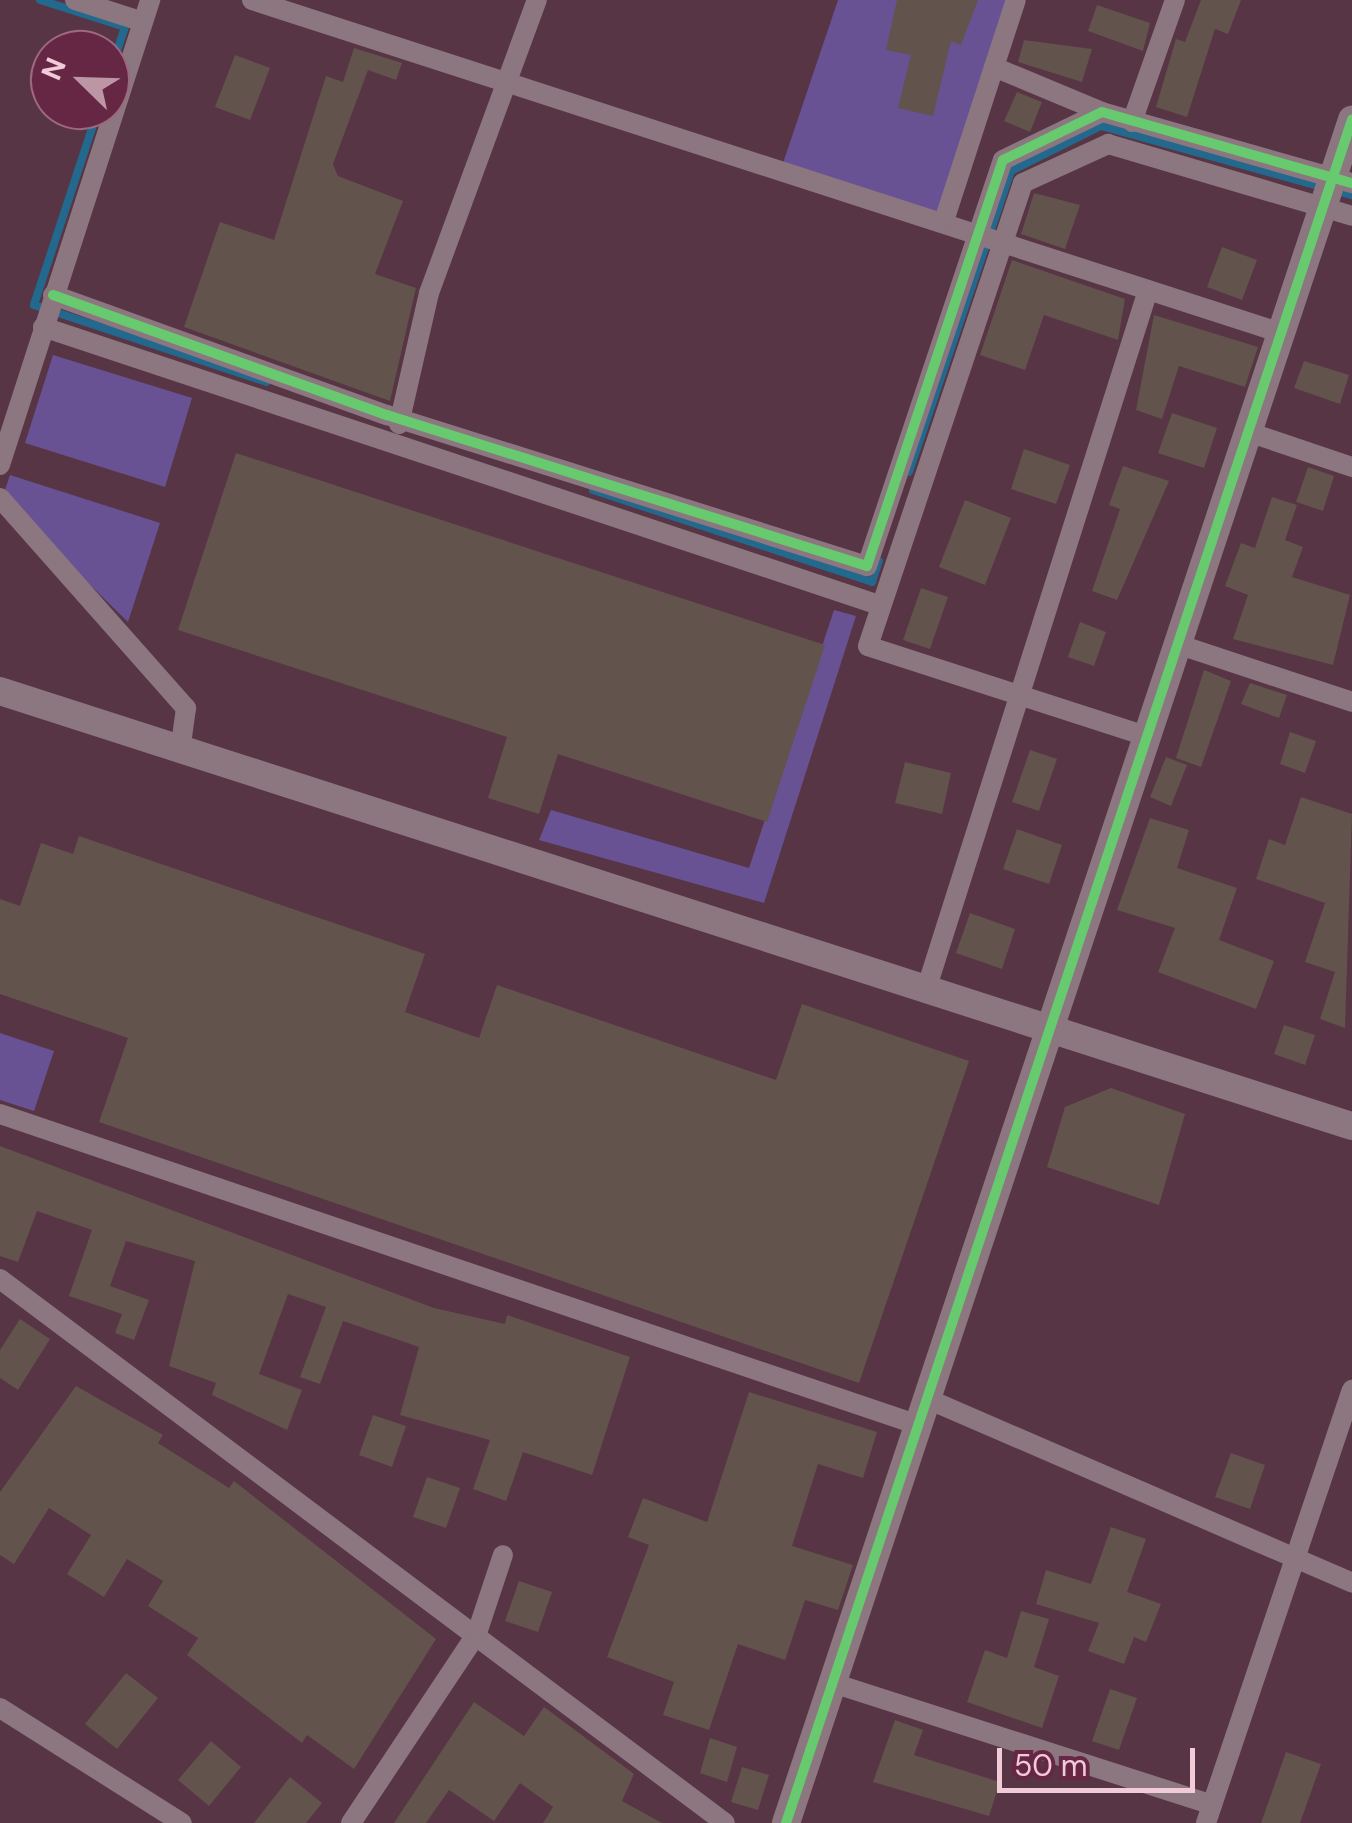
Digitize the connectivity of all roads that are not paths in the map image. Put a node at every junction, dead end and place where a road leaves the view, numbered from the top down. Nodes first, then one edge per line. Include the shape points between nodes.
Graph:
1 (75, 0) edge
2 (150, 0) edge
3 (252, 0) edge
4 (537, 0) edge
5 (1016, 0) edge
6 (1175, 0) edge
7 (280, 4) edge
8 (143, 22) junction
9 (994, 67) junction
10 (507, 88) junction
11 (1102, 112) junction
12 (1352, 120) edge
13 (1132, 122) junction
14 (1343, 180) edge
15 (1324, 207) junction
16 (1352, 216) edge
17 (944, 220) junction
18 (976, 233) junction
19 (1002, 242) junction
20 (1148, 290) junction
21 (54, 295) junction
22 (43, 327) junction
23 (1284, 334) junction
24 (402, 413) junction
25 (1251, 433) junction
26 (395, 441) junction
27 (0, 465) edge
28 (1352, 467) edge
29 (0, 498) edge
30 (879, 605) junction
31 (1180, 645) junction
32 (0, 691) edge
33 (1019, 695) junction
34 (1352, 702) edge
35 (1149, 737) junction
36 (180, 752) junction
37 (926, 990) junction
38 (1054, 1031) junction
39 (0, 1114) edge
40 (1352, 1126) edge
41 (0, 1279) edge
42 (1352, 1390) edge
43 (925, 1413) junction
44 (503, 1555) dead end
45 (1294, 1558) junction
46 (1352, 1583) edge
47 (477, 1633) junction
48 (836, 1684) junction
49 (0, 1708) edge
50 (1209, 1814) edge
51 (182, 1823) edge
52 (352, 1823) edge
53 (725, 1823) edge
54 (786, 1823) edge

1 - 8 street
2 - 8 street
3 - 7 street
4 - 10 street
5 - 9 street
6 - 13 street
7 - 10 street
8 - 21 street
9 - 11 street
9 - 17 street
10 - 17 street
10 - 24 street via 429,293
11 - 13 street
11 - 18 street via 1003,160
12 - 14 street
13 - 14 street
14 - 15 street
15 - 16 street
15 - 19 street via 1108,144 1022,183
15 - 23 street
17 - 18 street
18 - 19 street
18 - 24 street via 866,566
19 - 20 street
19 - 30 street
20 - 23 street
20 - 33 street
21 - 22 street
21 - 24 street
22 - 26 street
22 - 27 street
23 - 25 street
24 - 26 street
25 - 28 street
25 - 31 street
26 - 30 street
29 - 36 street via 186,708
30 - 33 street via 868,646
31 - 34 street
31 - 35 street
32 - 36 street
33 - 35 street
33 - 37 street
35 - 38 street
36 - 37 street
37 - 38 street
38 - 40 street
38 - 43 street
39 - 43 street
41 - 47 street
42 - 45 street
43 - 45 street
43 - 48 street
44 - 47 street
45 - 46 street
45 - 50 street
47 - 52 street
47 - 53 street
48 - 50 street
48 - 54 street
49 - 51 street

